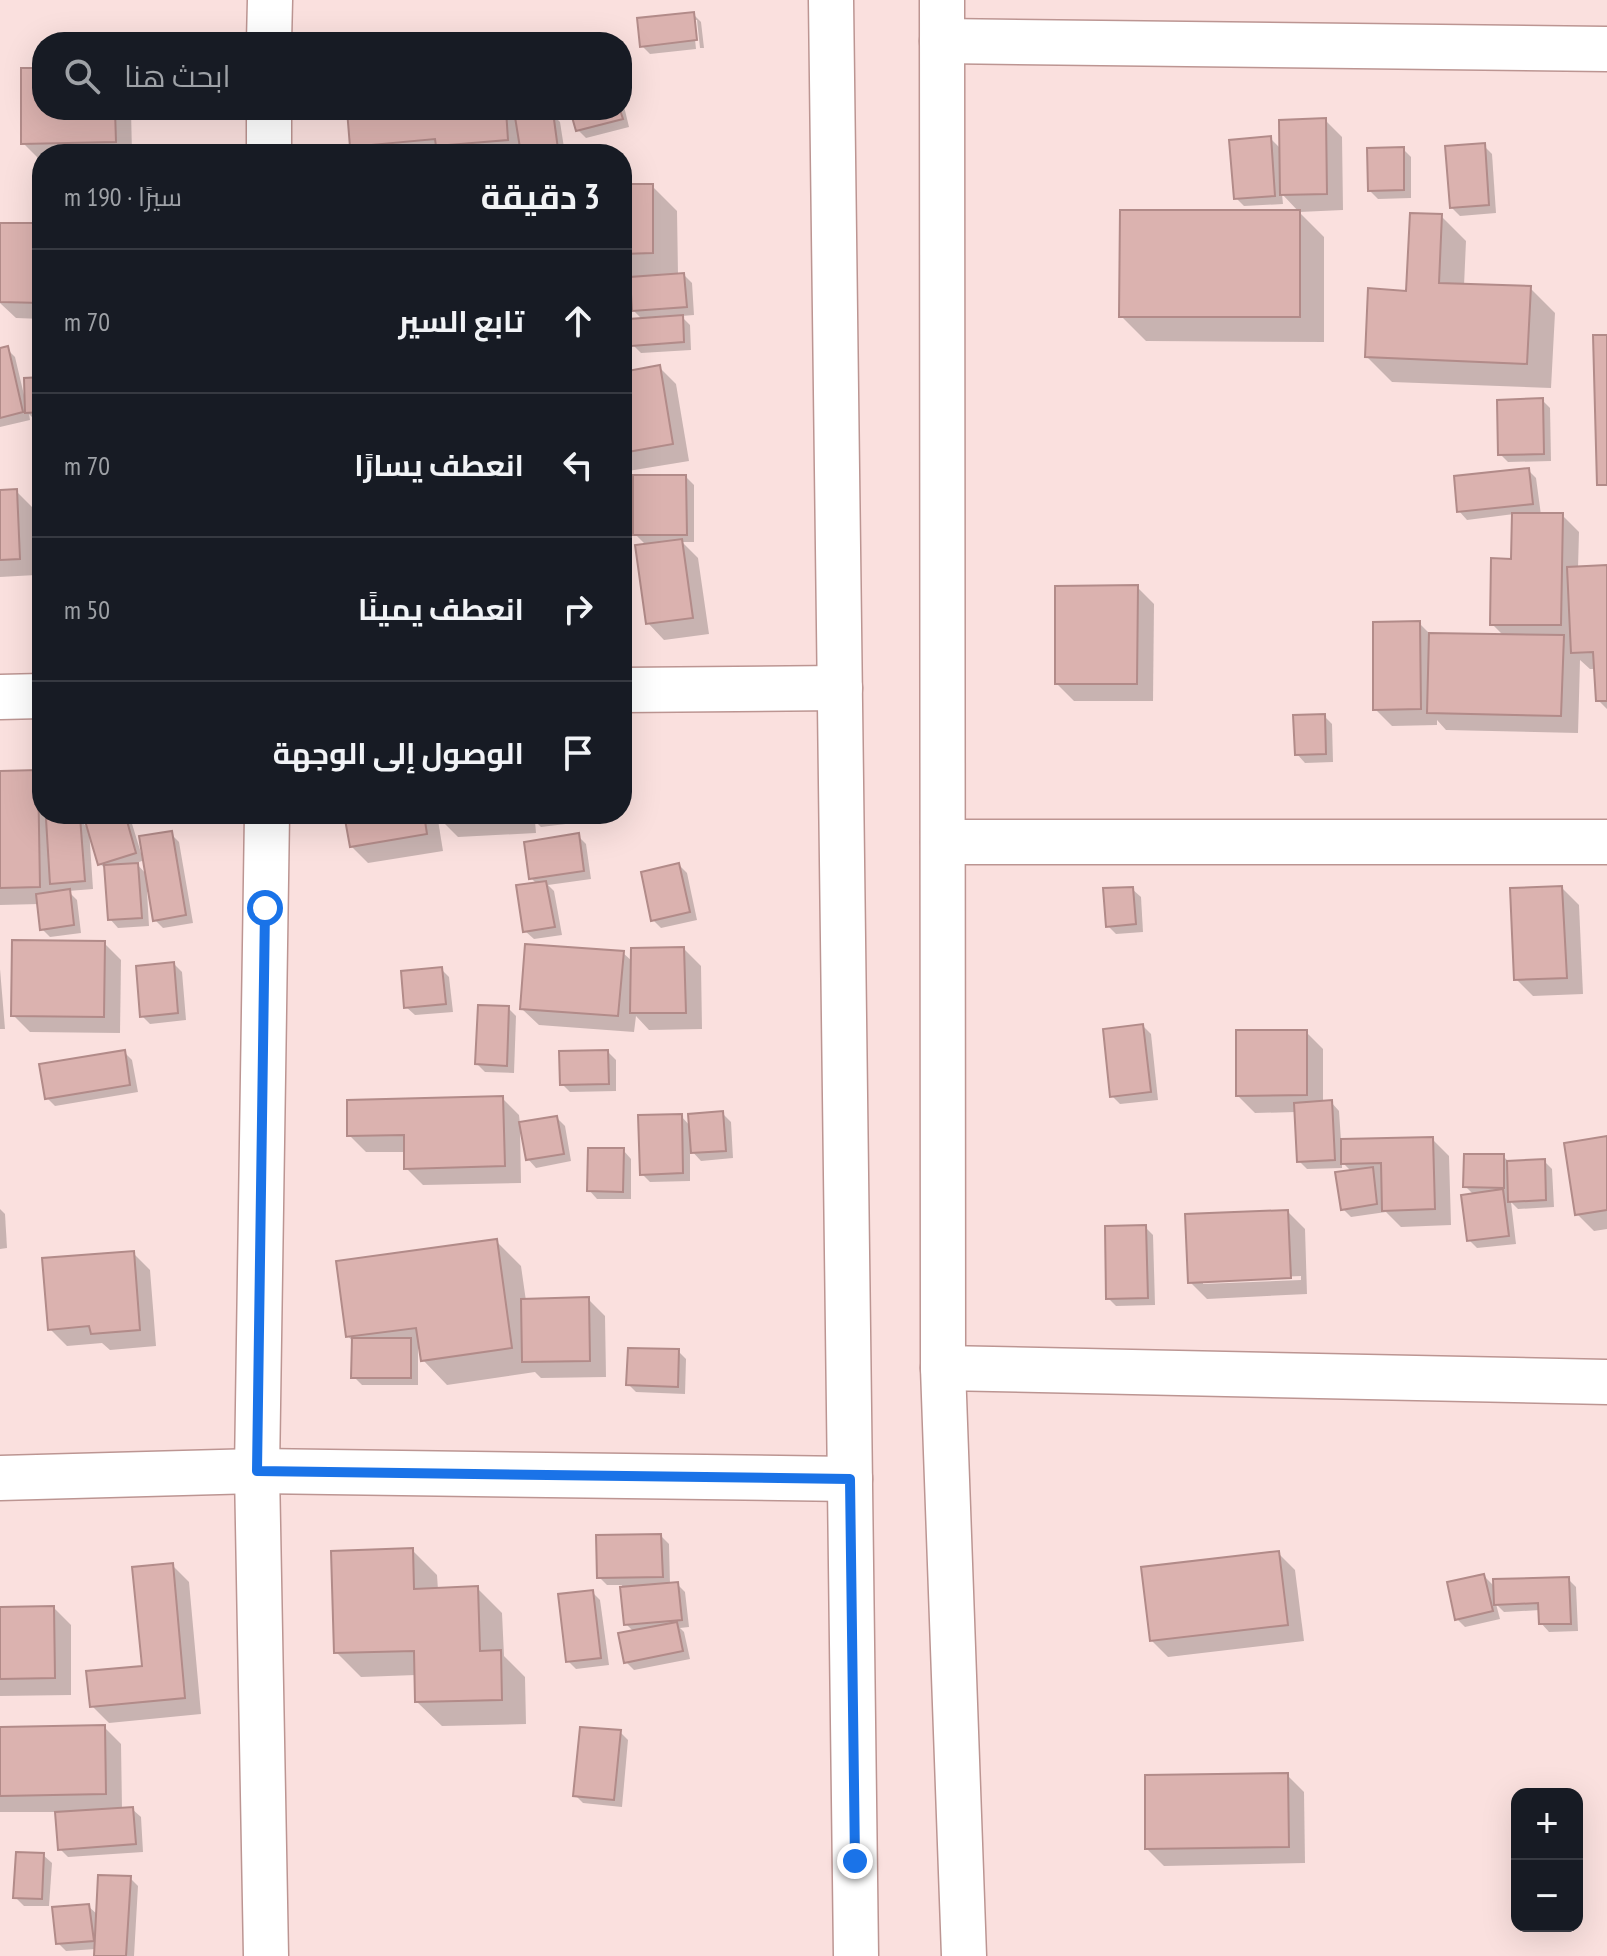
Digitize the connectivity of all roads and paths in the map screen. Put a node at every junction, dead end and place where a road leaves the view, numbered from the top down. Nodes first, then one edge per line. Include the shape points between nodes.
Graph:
1 (270, 0) edge
2 (831, 0) edge
3 (942, 20) edge
4 (269, 32) edge
5 (1607, 49) edge
6 (269, 120) edge
7 (269, 144) edge
8 (840, 688) junction
9 (632, 690) edge
10 (32, 696) edge
11 (0, 697) edge
12 (267, 824) edge
13 (943, 842) junction
14 (1607, 842) edge
15 (943, 1368) junction
16 (1607, 1382) edge
17 (257, 1471) junction
18 (0, 1478) edge
19 (850, 1479) junction
20 (266, 1956) edge
21 (856, 1956) edge
22 (964, 1956) edge

1 - 4 street
2 - 8 street
3 - 5 street
3 - 13 street
6 - 7 street
8 - 9 street
8 - 19 street
10 - 11 street
12 - 17 street
13 - 14 street
13 - 15 street
15 - 16 street
15 - 22 street
17 - 18 street
17 - 19 street
17 - 20 street
19 - 21 street

